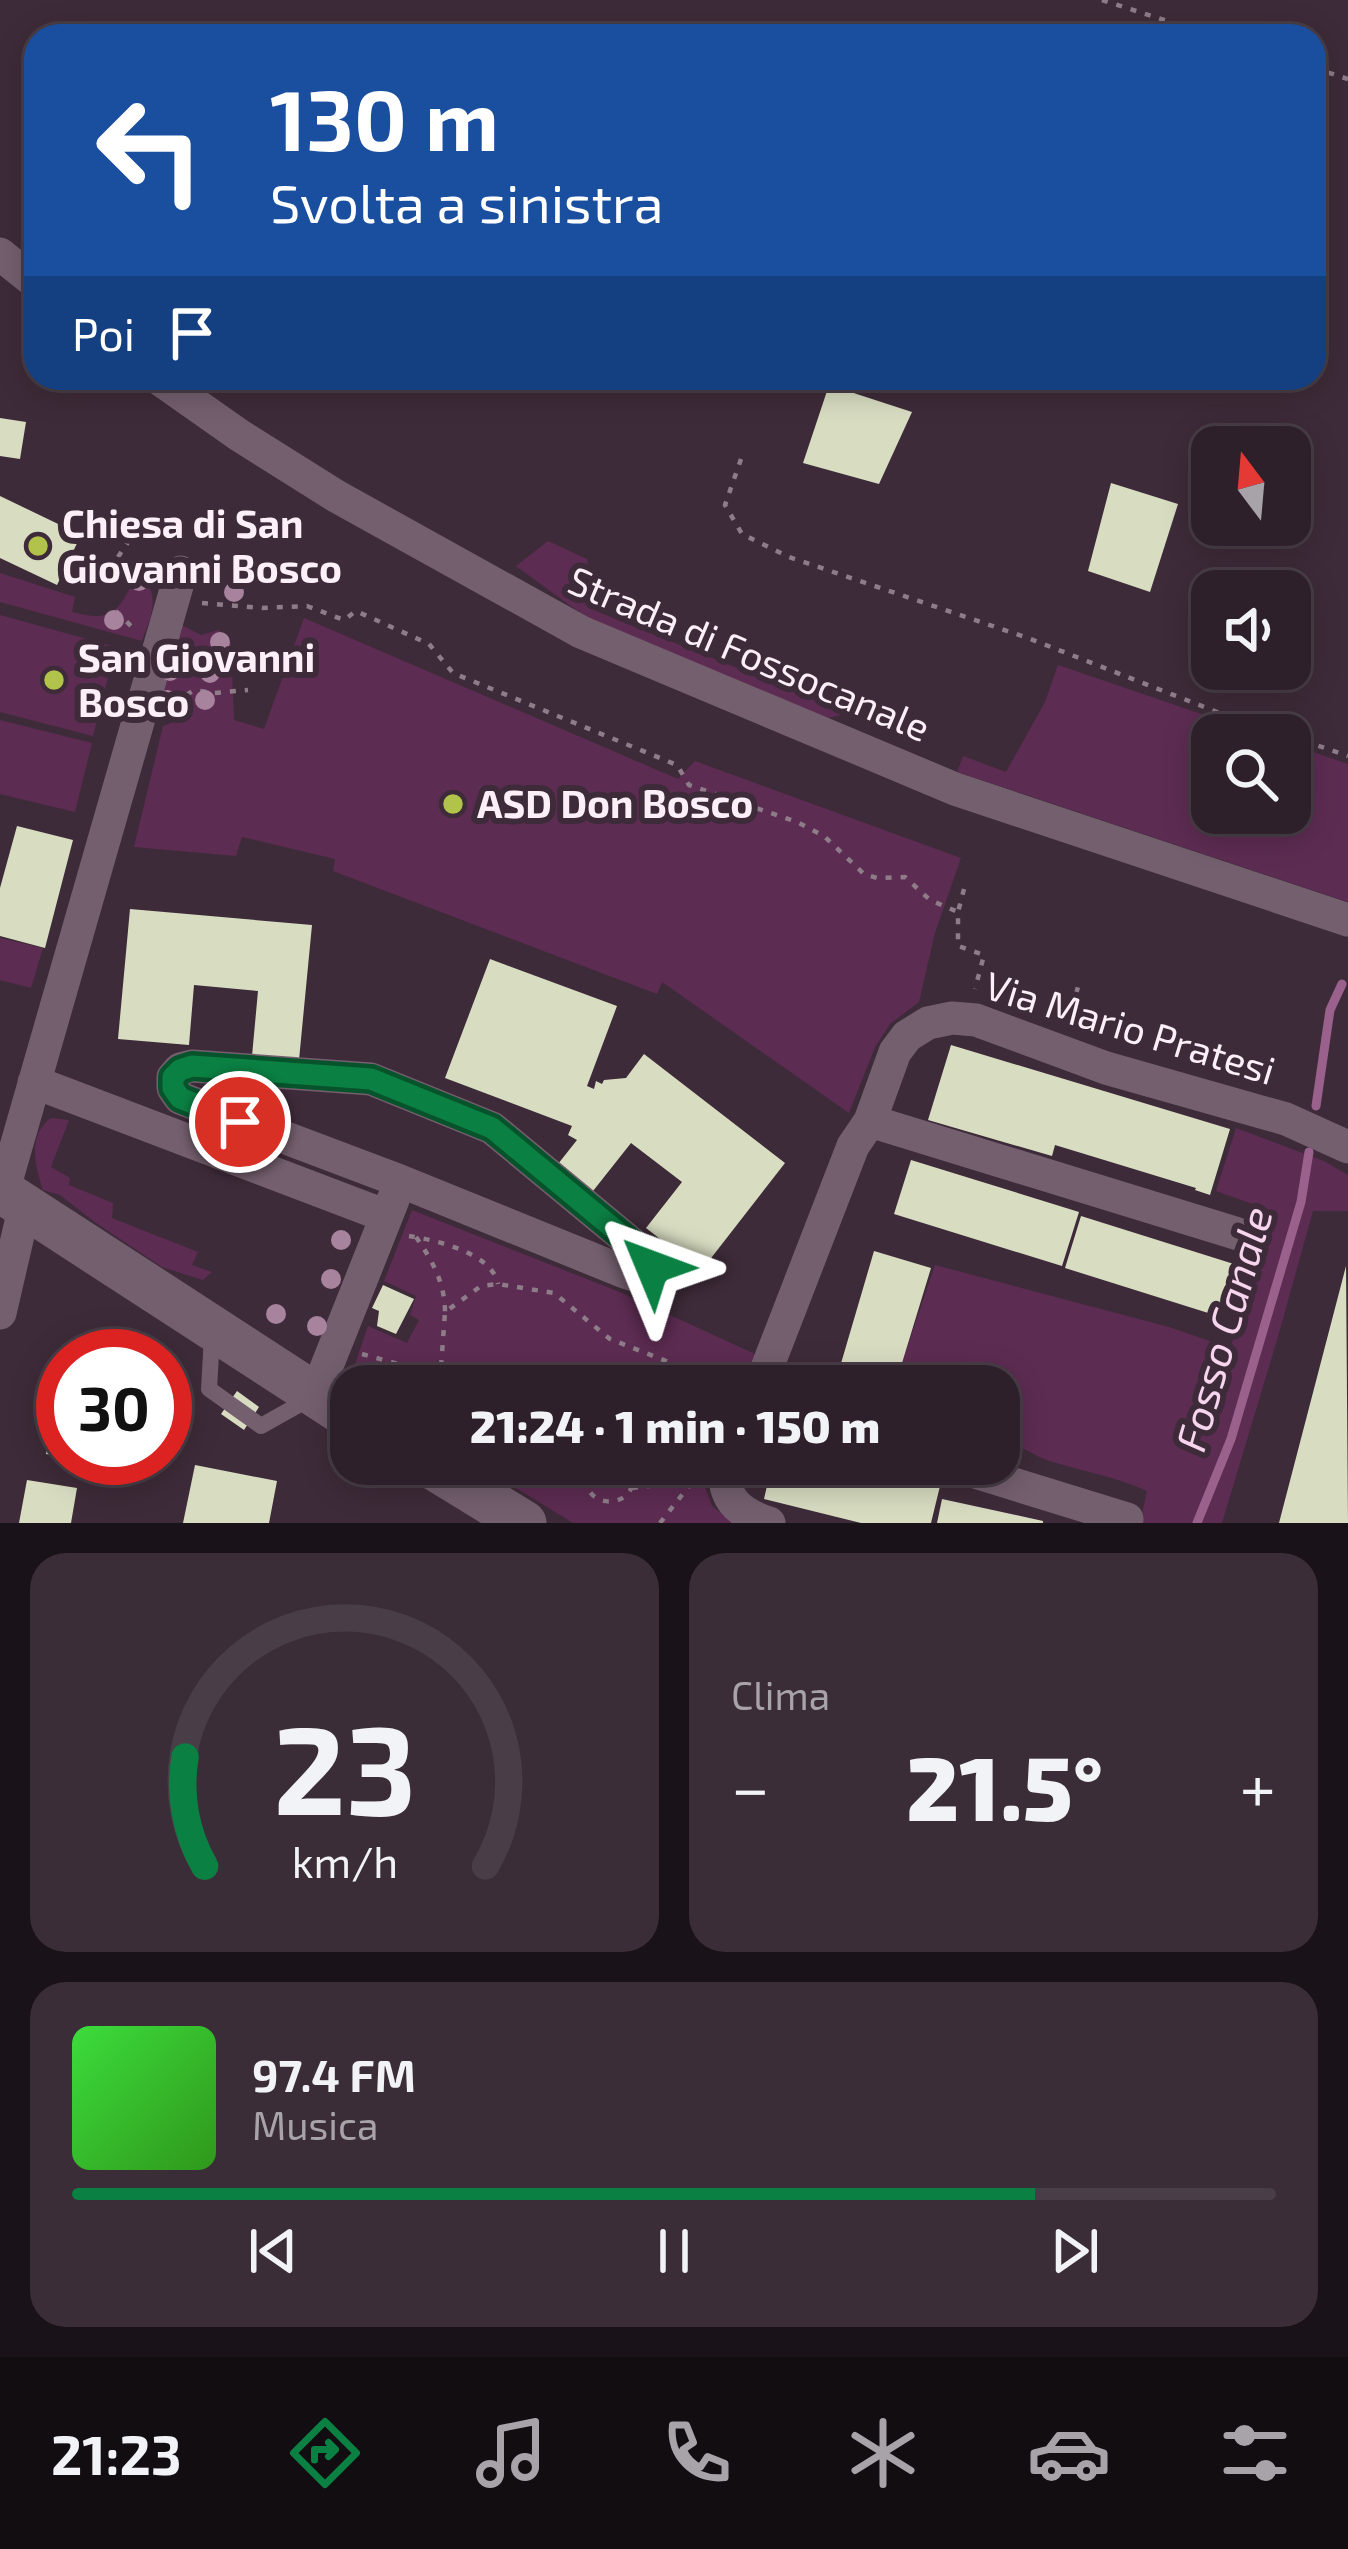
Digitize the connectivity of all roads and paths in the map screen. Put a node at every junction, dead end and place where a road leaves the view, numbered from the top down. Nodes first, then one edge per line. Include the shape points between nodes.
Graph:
1 (1102, 0) edge
2 (1177, 24) edge
3 (0, 254) edge
4 (24, 273) edge
5 (175, 390) edge
6 (741, 459) dead end
7 (137, 529) dead end
8 (118, 557) dead end
9 (176, 586) joint
10 (248, 690) dead end
11 (140, 712) junction
12 (1223, 714) edge
13 (1311, 743) edge
14 (1348, 755) edge
15 (964, 889) dead end
16 (958, 912) junction
17 (1348, 920) edge
18 (971, 1002) dead end
19 (34, 1082) junction
20 (870, 1121) junction
21 (1348, 1147) edge
22 (400, 1181) junction
23 (9, 1196) edge
24 (390, 1225) junction
25 (416, 1237) junction
26 (1248, 1237) dead end
27 (498, 1284) junction
28 (445, 1312) junction
29 (0, 1313) edge
30 (362, 1354) dead end
31 (675, 1362) junction
32 (344, 1365) edge
33 (404, 1365) edge
34 (443, 1365) edge
35 (674, 1365) edge
36 (681, 1365) edge
37 (756, 1365) edge
38 (330, 1405) edge
39 (462, 1485) edge
40 (587, 1485) edge
41 (632, 1485) edge
42 (663, 1485) edge
43 (697, 1485) edge
44 (725, 1485) edge
45 (1017, 1485) edge
46 (632, 1488) junction
47 (1127, 1519) dead end
48 (524, 1523) edge
49 (660, 1523) edge
50 (769, 1523) edge

1 - 2 path
3 - 4 street
5 - 17 street, Strada di Fossocanale via 336,496 581,632 955,789
6 - 12 path via 725,506 742,534
7 - 8 path
9 - 11 street
9 - 16 path via 262,608 307,606 344,620 356,611 430,644 453,673 676,765 689,785 797,823 824,836 864,874 905,877
10 - 11 path via 194,690
11 - 19 street
13 - 14 path
15 - 16 path
16 - 18 path via 958,946 984,956
19 - 23 street
19 - 24 street
20 - 21 street, Via Mario Pratesi via 907,1036 952,1018 1286,1119
20 - 26 street
20 - 37 street, Via Mario Pratesi
22 - 22 street via 622,1271 653,1274 637,1248 492,1128 432,1103 371,1079 192,1066 173,1077 180,1098
22 - 24 street
23 - 29 street
23 - 38 street
24 - 25 path
24 - 32 street via 378,1231
25 - 27 path via 486,1264
25 - 28 path via 445,1294
27 - 28 path
27 - 31 path via 554,1293 610,1340
28 - 34 path
30 - 33 path
31 - 35 path
31 - 36 path
39 - 48 street
40 - 46 path via 595,1498 612,1502
41 - 46 path
42 - 46 path
43 - 49 path
44 - 50 street via 749,1516
45 - 47 street

